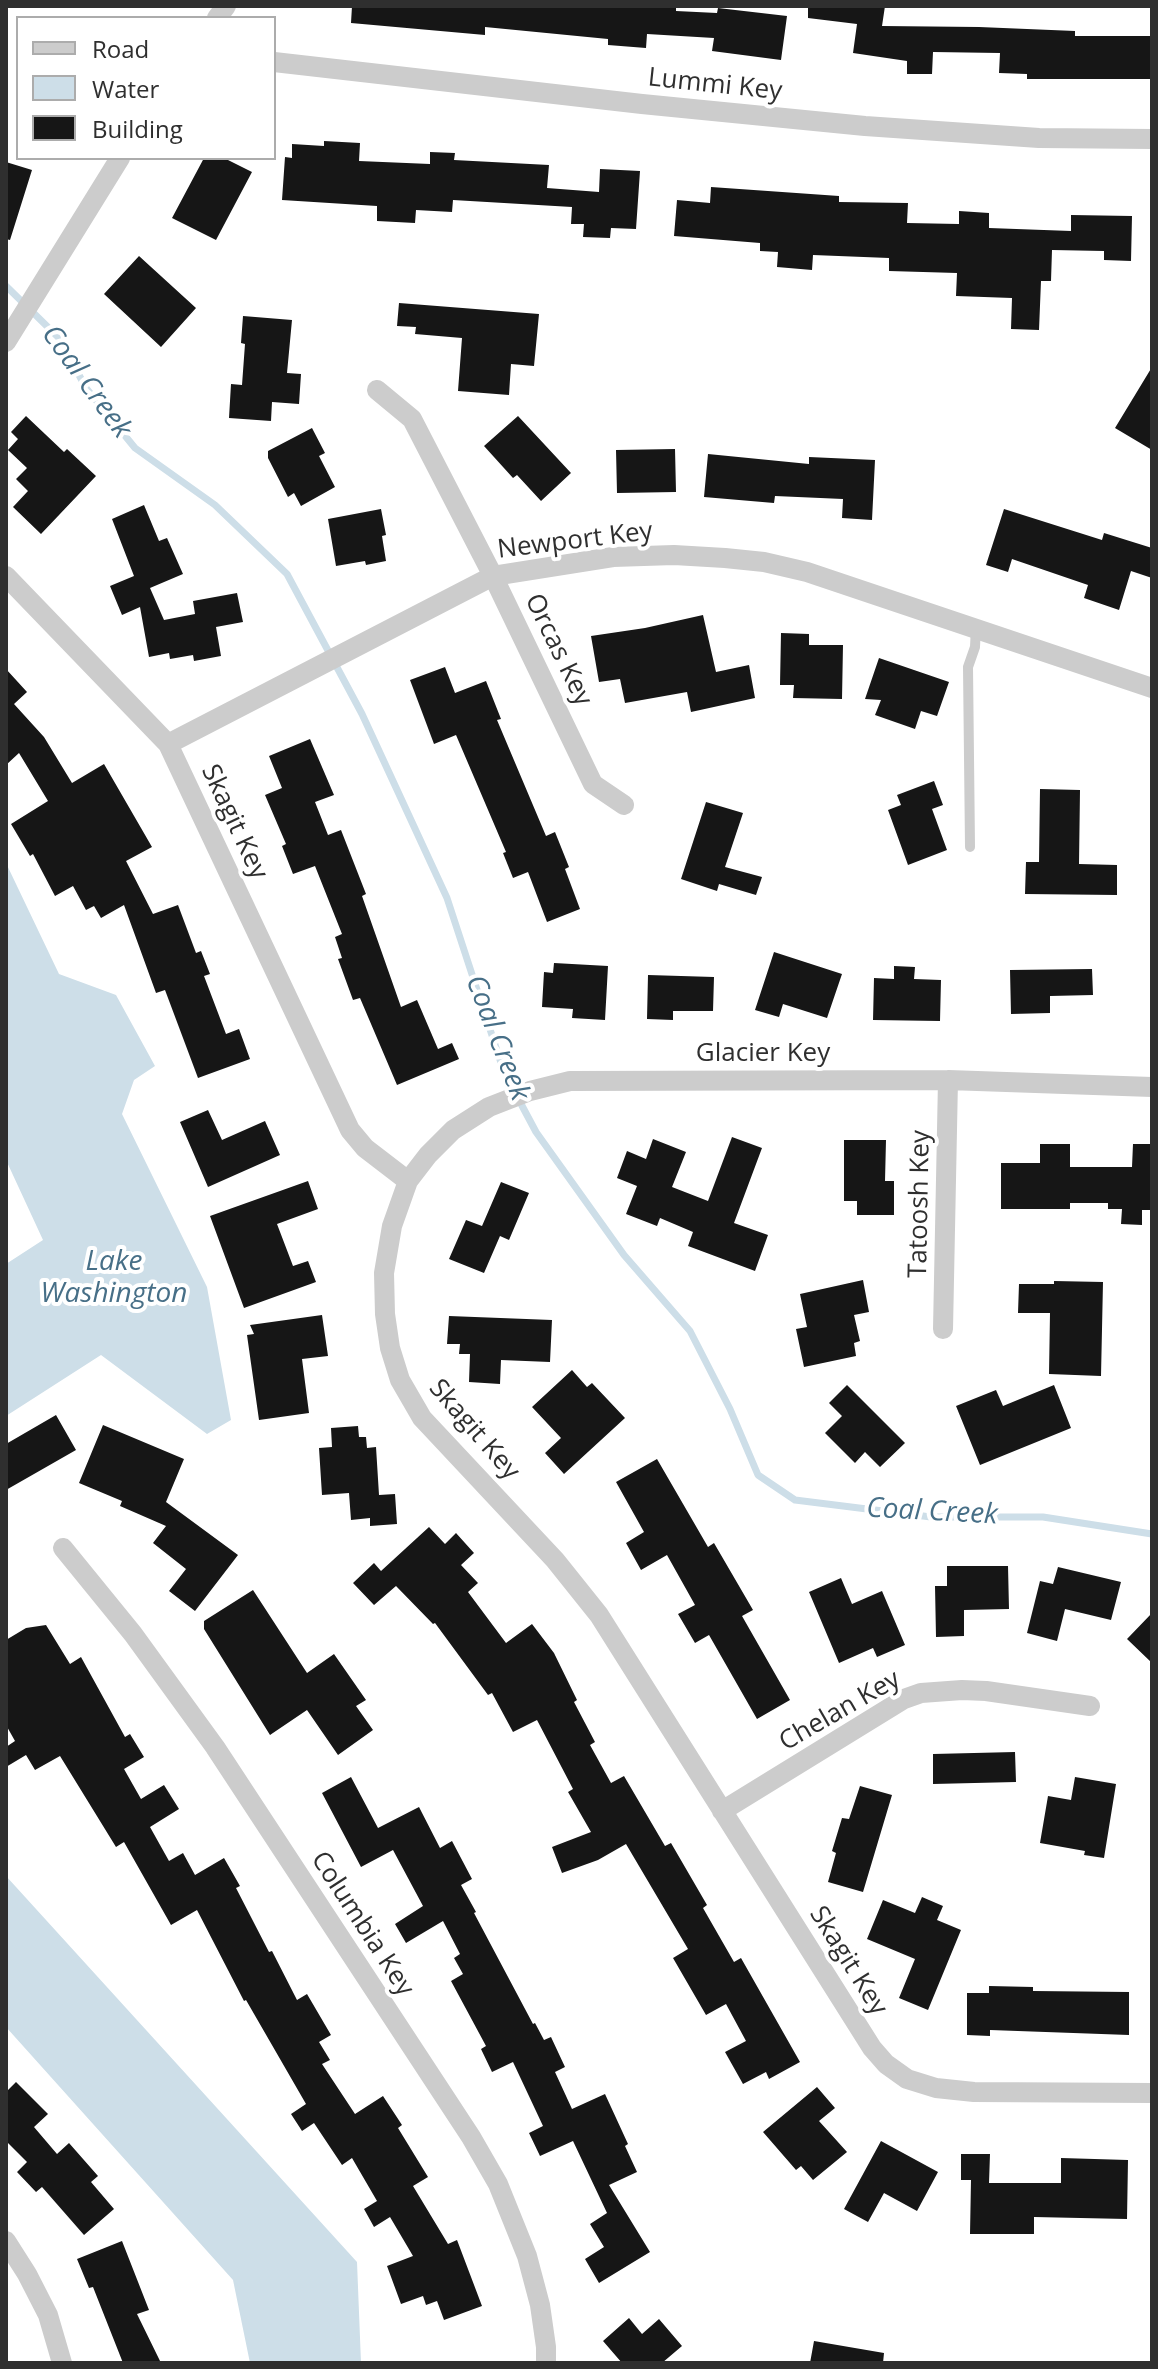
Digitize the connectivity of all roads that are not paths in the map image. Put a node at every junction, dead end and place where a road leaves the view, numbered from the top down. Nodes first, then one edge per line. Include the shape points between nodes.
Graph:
1 (276, 62) edge
2 (1152, 139) edge
3 (119, 160) edge
4 (9, 337) edge
5 (377, 390) dead end
6 (6, 576) edge
7 (493, 576) junction
8 (976, 627) junction
9 (1152, 688) edge
10 (168, 744) junction
11 (624, 805) dead end
12 (970, 847) dead end
13 (948, 1080) junction
14 (1152, 1087) edge
15 (408, 1181) junction
16 (943, 1329) dead end
17 (63, 1548) dead end
18 (1090, 1706) dead end
19 (722, 1811) junction
20 (1152, 2093) edge
21 (6, 2241) edge
22 (62, 2363) edge
23 (546, 2363) edge

1 - 2 street, Lummi Key via 865,126 1039,138
3 - 4 street
5 - 7 street, Orcas Key via 412,419
6 - 10 street, Skagit Key
7 - 8 street, Newport Key via 613,557 674,555 764,562
7 - 10 street, Newport Key
7 - 11 street, Orcas Key via 593,784
8 - 9 street, Newport Key
8 - 12 lane via 968,667
10 - 15 street, Skagit Key via 350,1130
13 - 14 street, Glacier Key
13 - 15 street, Glacier Key via 570,1081 498,1103 453,1130
13 - 16 street, Tatoosh Key
15 - 19 street, Skagit Key via 392,1226 384,1273 390,1348 400,1380 422,1418 555,1560 599,1615
17 - 23 street, Columbia Key via 215,1747 471,2137 498,2184 527,2256 540,2305
18 - 19 street, Chelan Key via 986,1691 921,1693
19 - 20 street, Skagit Key via 872,2048 907,2079 974,2092
21 - 22 street via 48,2315

